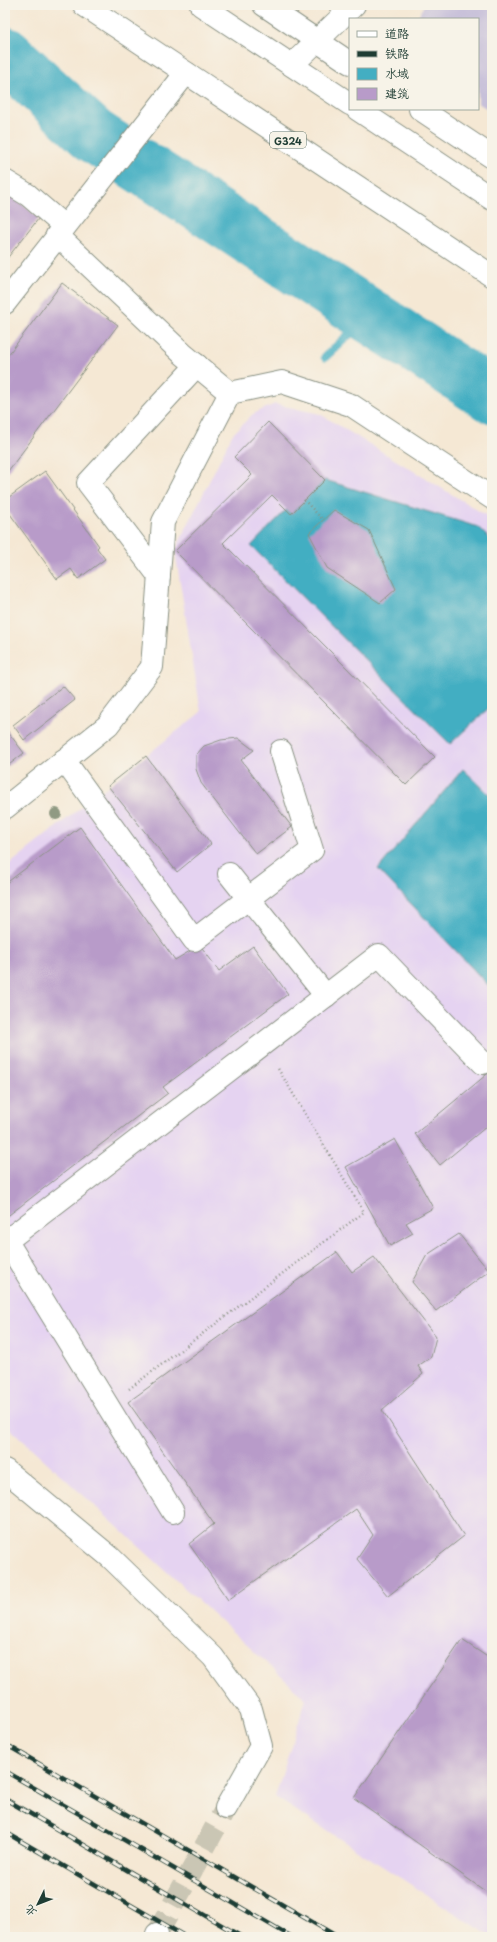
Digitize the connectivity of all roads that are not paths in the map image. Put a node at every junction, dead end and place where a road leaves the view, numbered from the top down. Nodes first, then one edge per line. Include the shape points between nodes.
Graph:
1 (84, 5) edge
2 (202, 5) edge
3 (264, 5) edge
4 (354, 5) edge
5 (317, 41) junction
6 (349, 62) edge
7 (292, 65) junction
8 (186, 73) junction
9 (349, 103) edge
10 (358, 110) edge
11 (422, 110) edge
12 (492, 157) edge
13 (5, 181) edge
14 (492, 199) edge
15 (64, 226) junction
16 (492, 276) edge
17 (5, 303) edge
18 (197, 365) junction
19 (230, 393) junction
20 (492, 498) edge
21 (159, 576) junction
22 (280, 751) dead end
23 (64, 760) junction
24 (5, 808) edge
25 (229, 874) dead end
26 (249, 898) junction
27 (326, 996) junction
28 (483, 1063) dead end
29 (6, 1241) edge
30 (5, 1470) edge
31 (173, 1512) dead end
32 (226, 1808) tunnel mouth

1 - 8 main road, G324
2 - 7 main road
3 - 5 main road
4 - 5 main road
5 - 6 main road
5 - 7 main road
7 - 9 main road
8 - 15 main road
8 - 16 main road, G324
10 - 14 main road
11 - 12 main road
13 - 15 main road via 28,195
15 - 17 main road
15 - 18 main road
18 - 19 main road
18 - 21 main road via 88,483
19 - 20 main road via 282,382 351,405
19 - 21 main road via 163,522
21 - 23 main road via 152,667 108,726
22 - 26 main road via 312,850
23 - 24 main road
23 - 26 main road via 194,940
25 - 26 main road
26 - 27 main road
27 - 28 main road via 379,955
27 - 29 main road
29 - 31 main road
30 - 32 main road via 116,1562 213,1657 251,1708 261,1746

